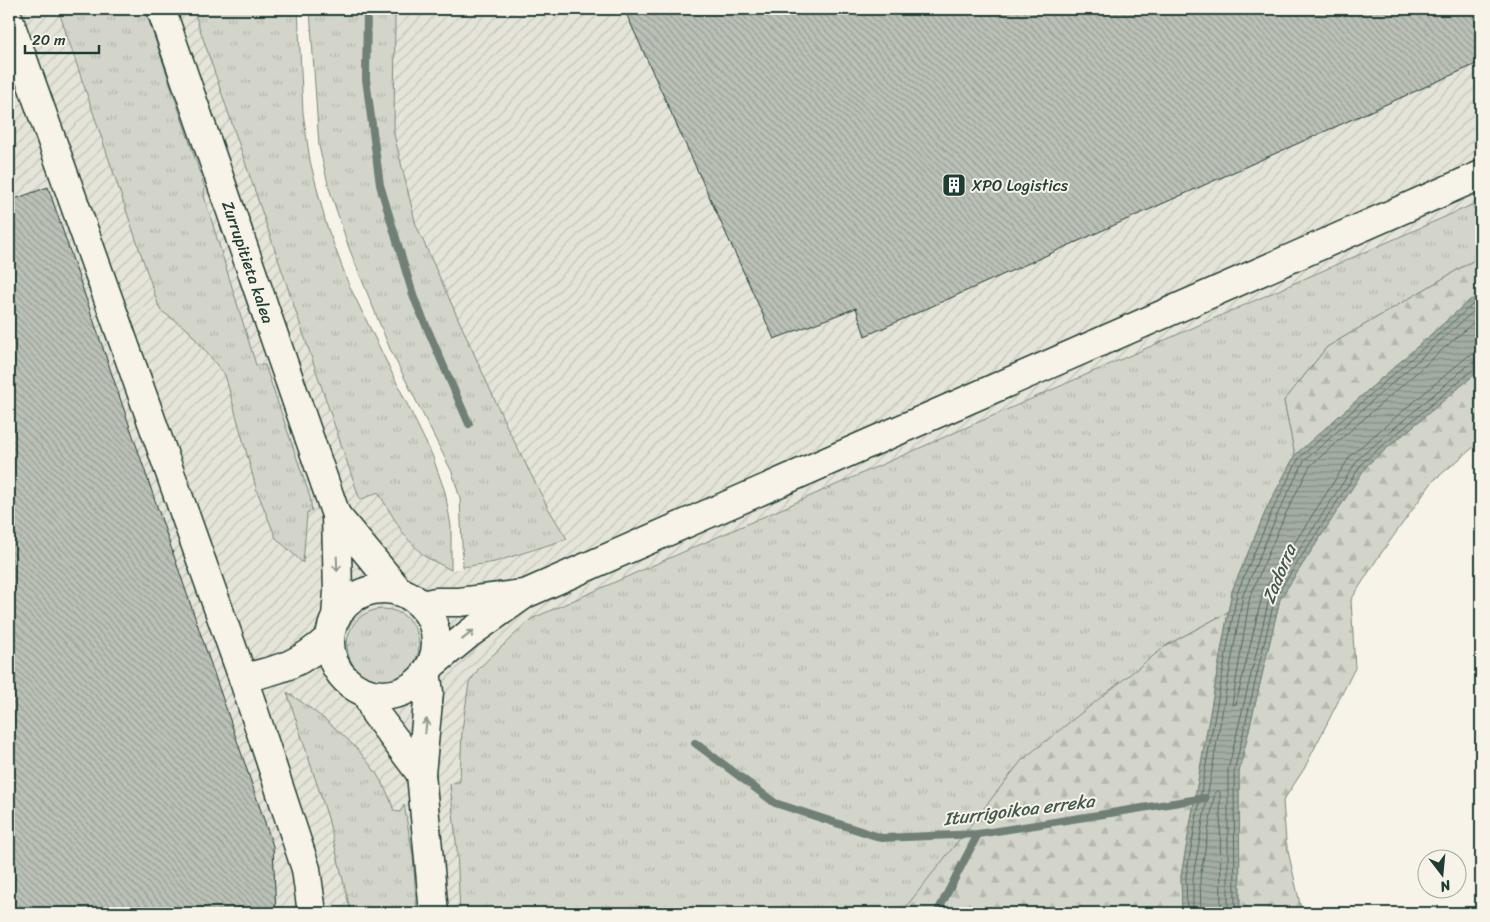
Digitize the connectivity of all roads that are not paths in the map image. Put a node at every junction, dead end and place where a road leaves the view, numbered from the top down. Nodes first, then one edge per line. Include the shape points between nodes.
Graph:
1 (161, 9) edge
2 (9, 20) edge
3 (1481, 176) edge
4 (336, 515) junction
5 (399, 591) junction
6 (525, 594) junction
7 (422, 605) junction
8 (333, 627) junction
9 (285, 668) junction
10 (428, 669) junction
11 (243, 678) junction
12 (356, 686) junction
13 (421, 774) junction
14 (312, 913) edge
15 (434, 913) edge

1 - 4 street, Zurrupitieta kalea
2 - 11 street
3 - 6 street
4 - 5 street, Zurrupitieta kalea
4 -> 8 street, Zurrupitieta kalea via 338,592
5 - 7 street
5 - 8 street via 381,588 363,592 347,602
6 - 7 street
10 -> 6 street via 470,633
7 - 10 street via 436,634 436,651
8 - 9 street via 313,652
8 - 12 street via 331,653 337,668
9 - 11 street
9 - 12 street via 319,673
10 - 12 street via 406,690 379,695
13 -> 10 street via 429,692
11 - 14 street via 306,869
12 - 13 street
13 - 15 street

